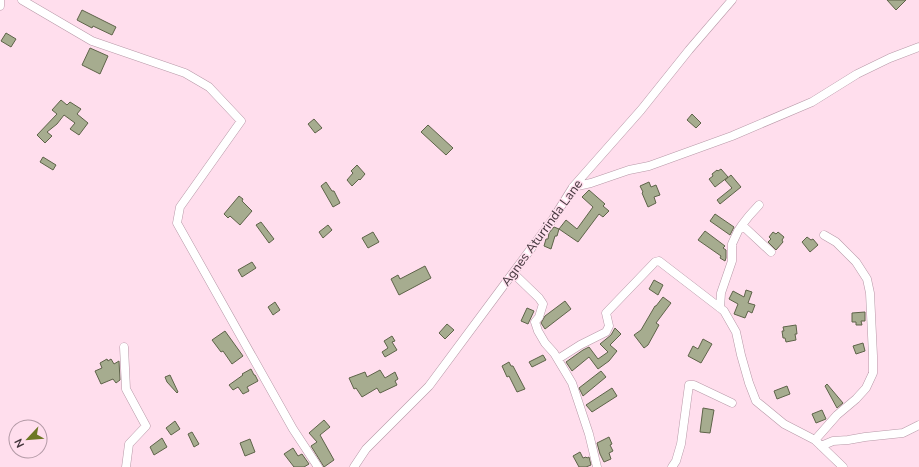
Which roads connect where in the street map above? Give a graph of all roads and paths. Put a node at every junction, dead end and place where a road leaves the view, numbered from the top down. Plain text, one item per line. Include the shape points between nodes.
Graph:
1 (0, 0) edge
2 (22, 0) edge
3 (732, 0) edge
4 (0, 6) edge
5 (919, 47) edge
6 (573, 187) junction
7 (759, 205) dead end
8 (742, 225) junction
9 (824, 235) dead end
10 (771, 252) dead end
11 (513, 273) junction
12 (720, 308) junction
13 (124, 347) dead end
14 (558, 359) junction
15 (732, 403) dead end
16 (919, 425) edge
17 (818, 443) junction
18 (126, 467) edge
19 (318, 467) edge
20 (354, 467) edge
21 (597, 467) edge
22 (672, 467) edge
23 (843, 467) edge

1 - 4 street
2 - 19 street via 92,41 185,73 209,87 241,121 180,207 177,223 293,429
3 - 6 street, Agnes Aturrinda Lane
5 - 6 street via 857,74 812,102 732,136 649,166
6 - 11 street, Agnes Aturrinda Lane
7 - 8 street
8 - 10 street
8 - 12 street via 732,244 732,261 721,293
9 - 17 street via 836,242 856,262 867,279 873,356 872,373 866,388 837,415
11 - 14 street via 543,304 535,322 545,343
11 - 20 street, Agnes Aturrinda Lane via 429,386 366,449
12 - 14 street via 659,261 655,262 606,313 609,326 606,332
12 - 17 street via 736,332 756,401 784,424
13 - 18 street via 126,389 146,426 129,444
14 - 21 street via 572,383
15 - 22 street via 689,385 681,444
16 - 17 street via 903,433
17 - 23 street

